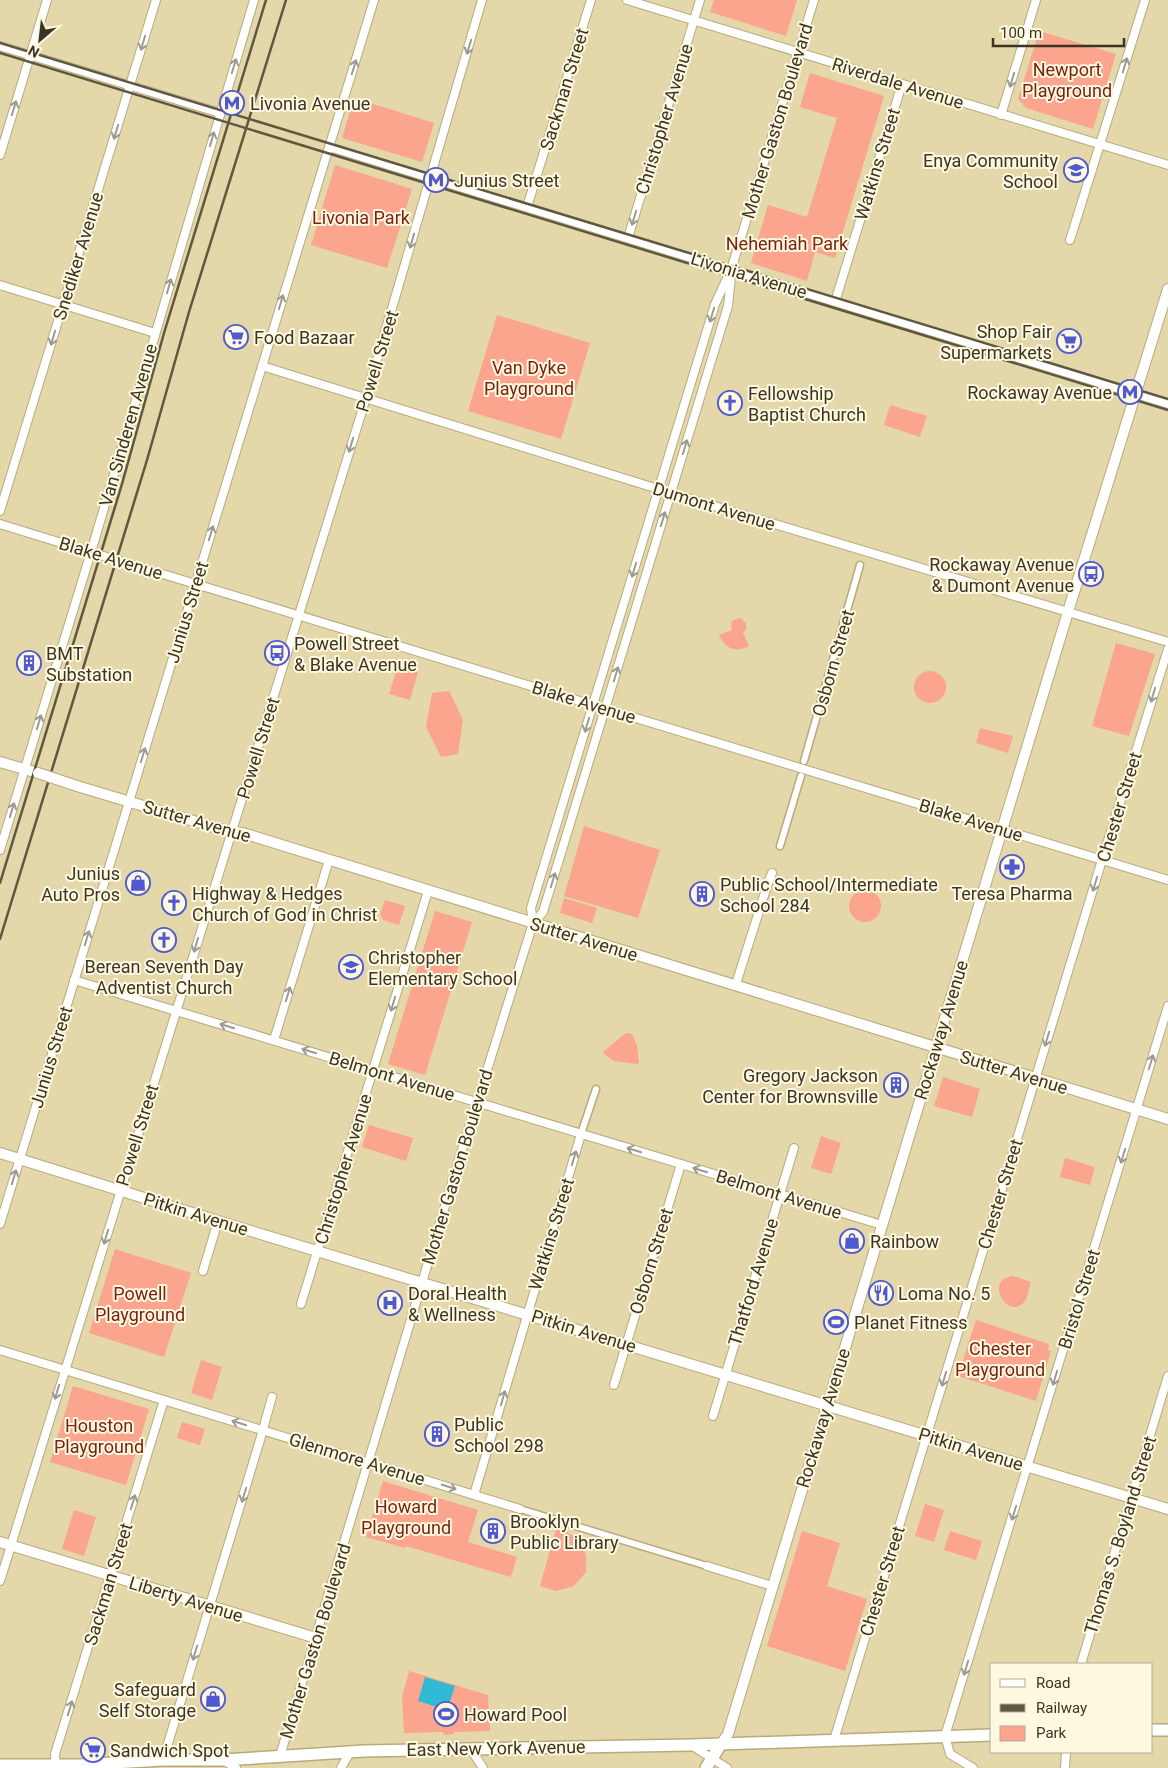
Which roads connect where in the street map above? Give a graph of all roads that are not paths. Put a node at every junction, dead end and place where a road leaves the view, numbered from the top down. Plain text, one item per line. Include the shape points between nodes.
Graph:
1 (47, 0) edge
2 (156, 0) edge
3 (254, 0) edge
4 (374, 0) edge
5 (482, 0) edge
6 (591, 0) edge
7 (627, 0) edge
8 (700, 0) edge
9 (814, 0) edge
10 (1036, 0) edge
11 (1145, 0) edge
12 (693, 20) junction
13 (0, 46) edge
14 (798, 52) junction
15 (30, 55) junction
16 (902, 84) junction
17 (130, 86) junction
18 (220, 113) junction
19 (1001, 115) junction
20 (1101, 145) junction
21 (329, 147) junction
22 (0, 155) edge
23 (1168, 165) edge
24 (430, 177) junction
25 (528, 207) junction
26 (628, 238) junction
27 (1070, 240) dead end
28 (731, 270) junction
29 (0, 286) edge
30 (1168, 289) edge
31 (835, 302) junction
32 (63, 305) junction
33 (155, 333) junction
34 (262, 366) junction
35 (1136, 394) junction
36 (366, 398) junction
37 (1168, 404) edge
38 (659, 490) junction
39 (671, 493) junction
40 (0, 511) edge
41 (0, 524) edge
42 (92, 552) junction
43 (860, 566) dead end
44 (195, 584) junction
45 (1068, 612) junction
46 (299, 615) junction
47 (1168, 642) edge
48 (1168, 649) edge
49 (593, 706) junction
50 (606, 709) junction
51 (804, 761) dead end
52 (0, 762) edge
53 (25, 769) junction
54 (801, 776) dead end
55 (129, 802) junction
56 (1002, 830) junction
57 (232, 832) junction
58 (780, 846) dead end
59 (0, 850) edge
60 (329, 860) junction
61 (1102, 860) junction
62 (772, 873) dead end
63 (1168, 880) edge
64 (428, 891) junction
65 (532, 923) junction
66 (74, 980) junction
67 (736, 984) junction
68 (1168, 1006) edge
69 (176, 1010) junction
70 (274, 1040) junction
71 (936, 1048) junction
72 (373, 1070) junction
73 (1036, 1078) junction
74 (596, 1089) dead end
75 (477, 1102) junction
76 (1137, 1109) junction
77 (1168, 1118) edge
78 (581, 1134) junction
79 (794, 1148) dead end
80 (0, 1153) edge
81 (20, 1159) junction
82 (680, 1164) junction
83 (120, 1190) junction
84 (780, 1195) junction
85 (218, 1221) junction
86 (0, 1224) edge
87 (882, 1225) junction
88 (318, 1250) junction
89 (203, 1272) dead end
90 (422, 1282) junction
91 (301, 1304) dead end
92 (527, 1314) junction
93 (626, 1344) junction
94 (0, 1350) edge
95 (64, 1369) junction
96 (725, 1375) junction
97 (1168, 1376) edge
98 (614, 1386) dead end
99 (272, 1397) dead end
100 (164, 1400) junction
101 (827, 1406) junction
102 (713, 1416) dead end
103 (263, 1431) junction
104 (926, 1436) junction
105 (369, 1462) junction
106 (1028, 1466) junction
107 (474, 1495) junction
108 (1131, 1498) junction
109 (520, 1509) joint
110 (1168, 1509) edge
111 (0, 1542) edge
112 (11, 1545) junction
113 (707, 1566) joint
114 (110, 1576) junction
115 (0, 1581) edge
116 (772, 1586) junction
117 (210, 1606) junction
118 (316, 1638) junction
119 (1081, 1663) edge
120 (1153, 1730) edge
121 (1168, 1730) edge
122 (990, 1735) edge
123 (945, 1736) junction
124 (834, 1740) junction
125 (722, 1744) junction
126 (691, 1745) junction
127 (470, 1748) junction
128 (350, 1752) junction
129 (1066, 1753) edge
130 (280, 1756) junction
131 (163, 1760) junction
132 (223, 1760) junction
133 (709, 1763) edge
134 (0, 1765) edge
135 (16, 1766) edge
136 (56, 1766) edge
137 (78, 1766) edge
138 (236, 1768) edge
139 (341, 1768) edge
140 (484, 1768) edge
141 (727, 1768) edge
142 (973, 1768) edge
143 (1065, 1768) edge

1 - 15 street
2 -> 17 street, Snediker Avenue
18 -> 3 street, Van Sinderen Avenue
21 -> 4 street, Junius Street
5 -> 24 street, Powell Street
6 - 25 street, Sackman Street
7 - 12 street, Riverdale Avenue
8 - 12 street, Christopher Avenue
9 - 14 street, Mother Gaston Boulevard
10 -> 19 street
20 -> 11 street
12 - 14 street, Riverdale Avenue
12 -> 26 street, Christopher Avenue
13 - 15 street
14 - 16 street, Riverdale Avenue
14 - 28 street, Mother Gaston Boulevard
15 - 17 street
22 -> 15 street
16 - 19 street, Riverdale Avenue
16 - 31 street, Watkins Street
17 - 18 street
17 -> 32 street, Snediker Avenue
33 -> 18 street, Van Sinderen Avenue
19 - 20 street, Riverdale Avenue
20 - 23 street, Riverdale Avenue
20 - 27 street
21 - 24 street, Livonia Avenue
34 -> 21 street, Junius Street
24 - 25 street, Livonia Avenue
24 -> 36 street, Powell Street
25 - 26 street, Livonia Avenue
26 - 28 street, Livonia Avenue
28 - 31 street, Livonia Avenue
28 -> 38 street, Mother Gaston Boulevard via 715,304
39 -> 28 street, Mother Gaston Boulevard via 728,306
29 - 32 street
30 - 35 street, Rockaway Avenue
31 - 35 street, Livonia Avenue
32 - 33 street
32 -> 40 street, Snediker Avenue
33 - 42 street, Van Sinderen Avenue
34 - 36 street, Dumont Avenue
44 -> 34 street, Junius Street
35 - 37 street, Livonia Avenue
35 - 45 street, Rockaway Avenue
36 - 38 street, Dumont Avenue
36 -> 46 street, Powell Street
38 - 39 street, Dumont Avenue
38 -> 49 street, Mother Gaston Boulevard
39 - 45 street, Dumont Avenue
50 -> 39 street, Mother Gaston Boulevard
41 - 42 street, Blake Avenue
42 - 44 street, Blake Avenue, bridge
53 -> 42 street, Van Sinderen Avenue
43 - 51 street, Osborn Street
44 - 46 street, Blake Avenue
55 -> 44 street, Junius Street
45 - 47 street, Dumont Avenue
45 - 56 street, Rockaway Avenue
46 - 49 street, Blake Avenue
46 - 57 street, Powell Street
48 -> 61 street, Chester Street
49 - 50 street, Blake Avenue
49 -> 65 street, Mother Gaston Boulevard via 532,908
50 - 56 street, Blake Avenue
65 -> 50 street, Mother Gaston Boulevard via 543,912
52 - 53 street, Sutter Avenue
53 - 55 street, Sutter Avenue, bridge
59 -> 53 street, Van Sinderen Avenue
54 - 58 street
55 - 57 street, Sutter Avenue
66 -> 55 street, Junius Street
56 - 61 street, Blake Avenue
56 - 71 street, Rockaway Avenue
57 - 60 street, Sutter Avenue
57 -> 69 street, Powell Street
60 - 64 street, Sutter Avenue
70 -> 60 street
61 - 63 street, Blake Avenue
61 -> 73 street, Chester Street
62 - 67 street
64 - 65 street, Sutter Avenue
64 -> 72 street, Christopher Avenue
65 - 67 street, Sutter Avenue
65 - 75 street, Mother Gaston Boulevard
66 - 69 street, Belmont Avenue
66 - 81 street, Junius Street
67 - 71 street, Sutter Avenue
76 -> 68 street, Bristol Street
70 -> 69 street, Belmont Avenue
69 - 83 street, Powell Street
72 -> 70 street, Belmont Avenue
71 - 73 street, Sutter Avenue
71 - 87 street, Rockaway Avenue
72 - 75 street, Belmont Avenue
72 - 88 street, Christopher Avenue
73 - 76 street, Sutter Avenue
73 -> 104 street, Chester Street
74 - 78 street, Watkins Street
75 - 78 street, Belmont Avenue
75 - 90 street, Mother Gaston Boulevard
76 - 77 street, Sutter Avenue
76 -> 106 street, Bristol Street
82 -> 78 street, Belmont Avenue
92 -> 78 street, Watkins Street
79 - 84 street, Thatford Avenue
80 - 81 street, Pitkin Avenue
81 - 83 street, Pitkin Avenue
86 -> 81 street, Junius Street
84 -> 82 street, Belmont Avenue
82 - 93 street, Osborn Street
83 - 85 street, Pitkin Avenue
83 -> 95 street, Powell Street
84 - 87 street, Belmont Avenue
84 - 96 street, Thatford Avenue
85 - 88 street, Pitkin Avenue
85 - 89 street
87 - 101 street, Rockaway Avenue
88 - 90 street, Pitkin Avenue
88 - 91 street, Christopher Avenue
90 - 92 street, Pitkin Avenue
90 - 105 street, Mother Gaston Boulevard
92 - 93 street, Pitkin Avenue
107 -> 92 street, Watkins Street
93 - 96 street, Pitkin Avenue
93 - 98 street, Osborn Street
94 - 95 street, Glenmore Avenue
95 - 100 street, Glenmore Avenue
95 -> 112 street, Powell Street
96 - 101 street, Pitkin Avenue
96 - 102 street, Thatford Avenue
97 - 108 street, Thomas S. Boyland Street
99 - 103 street
103 -> 100 street, Glenmore Avenue
114 -> 100 street, Sackman Street
101 - 104 street, Pitkin Avenue
101 - 116 street, Rockaway Avenue
103 - 105 street, Glenmore Avenue
103 -> 117 street
104 - 106 street, Pitkin Avenue
104 - 124 street, Chester Street
105 -> 107 street, Glenmore Avenue
105 - 118 street, Mother Gaston Boulevard
106 - 108 street, Pitkin Avenue
106 -> 123 street, Bristol Street
107 - 109 street, Glenmore Avenue
108 - 110 street, Pitkin Avenue
108 - 119 street, Thomas S. Boyland Street
109 - 113 street, Glenmore Avenue
111 - 112 street, Liberty Avenue
112 - 114 street, Liberty Avenue
112 - 115 street, Powell Street
113 - 116 street, Glenmore Avenue
114 - 117 street, Liberty Avenue
136 -> 114 street, Sackman Street via 55,1754
116 - 125 street, Rockaway Avenue via 728,1734
117 - 118 street, Liberty Avenue
117 -> 131 street
118 - 130 street, Mother Gaston Boulevard
120 - 121 main road
122 - 123 main road, East New York Avenue
123 - 124 main road, East New York Avenue
123 - 142 street via 950,1754
124 - 125 main road, East New York Avenue
125 - 126 main road, East New York Avenue
125 - 133 main road, Rockaway Avenue
126 - 127 main road, East New York Avenue
126 - 133 street
127 - 128 main road, East New York Avenue
127 - 140 street
128 - 130 main road, East New York Avenue
128 - 139 street
129 - 143 street
130 - 132 main road, East New York Avenue
131 - 132 main road, East New York Avenue
131 - 137 main road, East New York Avenue
132 - 138 street
133 - 141 street
134 - 135 main road, East New York Avenue
135 - 136 main road, East New York Avenue
136 - 137 main road, East New York Avenue

